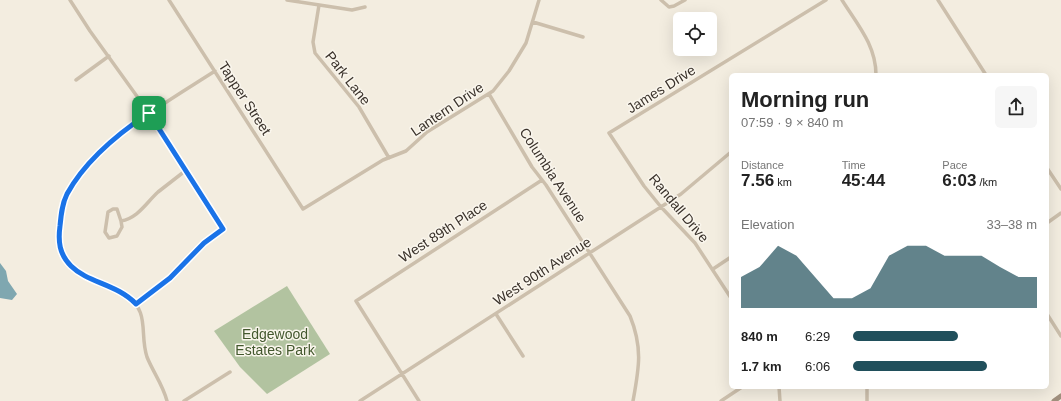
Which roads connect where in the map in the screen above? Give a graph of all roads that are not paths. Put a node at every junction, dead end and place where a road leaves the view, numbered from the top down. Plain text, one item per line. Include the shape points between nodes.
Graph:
1 (70, 0) edge
2 (169, 0) edge
3 (287, 0) edge
4 (539, 0) edge
5 (661, 0) edge
6 (685, 0) edge
7 (826, 0) edge
8 (842, 0) edge
9 (938, 0) edge
10 (319, 5) junction
11 (365, 7) dead end
12 (533, 22) junction
13 (583, 37) dead end
14 (109, 56) junction
15 (215, 71) junction
16 (876, 73) edge
17 (985, 73) edge
18 (76, 80) dead end
19 (489, 94) junction
20 (149, 113) junction
21 (609, 133) joint
22 (729, 154) edge
23 (389, 158) junction
24 (185, 171) junction
25 (1049, 171) edge
26 (542, 180) junction
27 (1061, 189) edge
28 (661, 207) junction
29 (303, 209) joint
30 (1061, 213) edge
31 (121, 221) junction
32 (1049, 222) edge
33 (590, 253) junction
34 (729, 258) edge
35 (713, 269) junction
36 (729, 295) edge
37 (136, 304) junction
38 (496, 314) junction
39 (1049, 317) edge
40 (1061, 336) edge
41 (524, 356) dead end
42 (230, 372) dead end
43 (402, 374) junction
44 (739, 389) edge
45 (779, 389) edge
46 (867, 389) edge
47 (1061, 396) edge
48 (167, 401) edge
49 (184, 401) edge
50 (360, 401) edge
51 (419, 401) edge
52 (633, 401) edge
53 (721, 401) edge
54 (780, 401) edge
55 (867, 401) edge
56 (1054, 401) edge

1 - 14 street
2 - 15 street, Tapper Street
3 - 10 street
4 - 12 street, Lantern Drive
5 - 6 street via 669,7
7 - 21 street, James Drive
8 - 16 street via 872,47
9 - 17 street
10 - 11 street via 352,10
10 - 23 street, Park Lane via 313,37 315,53 359,108
12 - 13 street
12 - 19 street, Lantern Drive via 517,60
14 - 18 street
14 - 20 street
15 - 20 street
15 - 29 street, Tapper Street
19 - 23 street, Lantern Drive via 427,132 406,151
19 - 26 street, Columbia Avenue
20 - 24 street
20 - 37 street via 109,144 78,178 64,202 59,234 61,252 72,268 122,292
21 - 28 street, Randall Drive
22 - 28 street, West 90th Avenue via 691,187
23 - 29 street, Lantern Drive via 361,172
24 - 31 street via 157,193 137,214
24 - 37 street via 223,229 204,243 170,278
25 - 27 street
26 - 33 street, Columbia Avenue
26 - 43 street, West 89th Place via 356,301
28 - 33 street, West 90th Avenue
28 - 35 street, Randall Drive via 693,240
30 - 32 street
31 - 31 street via 122,227 116,236 109,238 105,232 108,212 117,209
33 - 38 street, West 90th Avenue
33 - 52 street, Columbia Avenue via 626,309 636,332 639,369
34 - 35 street
35 - 36 street, Randall Drive
37 - 48 street via 144,322 148,357
38 - 41 street
38 - 43 street, West 90th Avenue
39 - 40 street
42 - 49 street
43 - 50 street, West 90th Avenue
43 - 51 street
44 - 53 street
45 - 54 street
46 - 55 street
47 - 56 street

